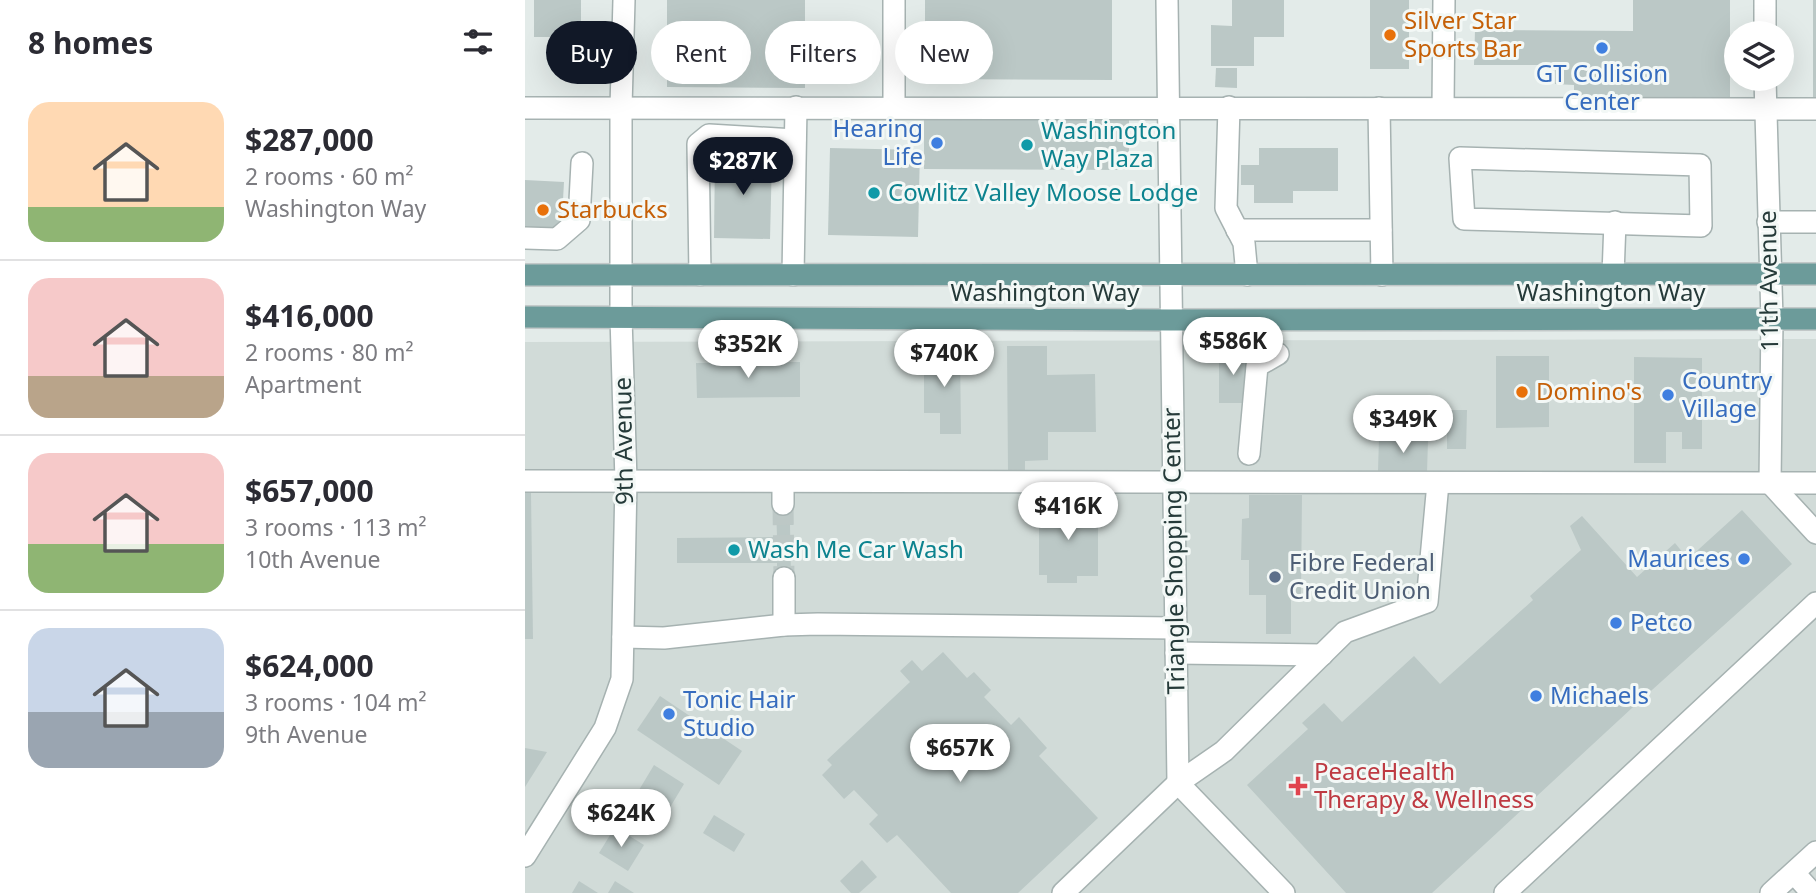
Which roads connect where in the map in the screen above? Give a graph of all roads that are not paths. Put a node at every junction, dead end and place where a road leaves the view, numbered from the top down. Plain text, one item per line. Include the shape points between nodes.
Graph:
1 (624, 0) edge
2 (894, 0) edge
3 (1167, 0) edge
4 (1444, 0) edge
5 (1765, 0) edge
6 (1765, 21) edge
7 (1765, 91) edge
8 (621, 107) junction
9 (796, 107) junction
10 (894, 107) junction
11 (1167, 107) junction
12 (1229, 107) junction
13 (525, 108) edge
14 (1378, 108) junction
15 (1443, 108) junction
16 (1765, 108) junction
17 (1816, 109) edge
18 (795, 140) junction
19 (582, 163) dead end
20 (1615, 222) junction
21 (1768, 222) junction
22 (1816, 222) edge
23 (1237, 230) junction
24 (1381, 230) junction
25 (525, 238) edge
26 (1770, 274) junction
27 (1816, 274) edge
28 (525, 275) edge
29 (621, 275) junction
30 (700, 275) junction
31 (793, 275) junction
32 (1170, 275) junction
33 (1247, 275) junction
34 (1382, 275) junction
35 (1613, 275) junction
36 (525, 317) edge
37 (621, 317) junction
38 (1772, 319) junction
39 (1816, 319) edge
40 (1170, 320) junction
41 (1278, 354) dead end
42 (1249, 454) dead end
43 (525, 481) edge
44 (626, 481) junction
45 (783, 482) junction
46 (1173, 483) junction
47 (1438, 483) junction
48 (1770, 483) junction
49 (1816, 483) edge
50 (783, 504) tunnel mouth
51 (1816, 533) edge
52 (784, 578) tunnel mouth
53 (1816, 603) edge
54 (784, 625) junction
55 (1175, 628) junction
56 (623, 637) junction
57 (1176, 653) junction
58 (1322, 655) junction
59 (1178, 783) junction
60 (1816, 852) edge
61 (525, 856) edge
62 (1794, 873) junction
63 (1063, 893) edge
64 (1284, 893) edge
65 (1505, 893) edge
66 (1771, 893) edge
67 (1812, 893) edge

1 - 8 street, 9th Avenue
2 - 10 street
3 - 11 street, Triangle Shopping Center
4 - 15 street
5 - 6 street
7 - 16 street, 11th Avenue
8 - 9 street
8 - 13 street
8 - 29 street, 9th Avenue
9 - 10 street
9 - 18 street
10 - 11 street
11 - 12 street
11 - 32 street, Triangle Shopping Center
12 - 14 street
12 - 23 street via 1226,208
14 - 15 street
14 - 24 street
15 - 16 street
16 - 17 street
16 - 21 street, 11th Avenue
18 - 30 street via 709,135 698,144
18 - 31 street
19 - 25 street via 579,220 557,239
20 - 20 street via 1701,226 1700,165 1460,159 1464,219
20 - 35 street
21 - 22 street
21 - 26 street, 11th Avenue
23 - 24 street
23 - 33 street via 1244,243
24 - 34 street
26 - 27 main road, Washington Way
26 - 35 main road, Washington Way
26 - 38 street, 11th Avenue
28 - 29 main road, Washington Way
29 - 30 main road, Washington Way
29 - 37 street, 9th Avenue
30 - 31 main road, Washington Way
31 - 32 main road, Washington Way
32 - 33 main road, Washington Way
32 - 40 street, Triangle Shopping Center
33 - 34 main road, Washington Way
34 - 35 main road, Washington Way
36 - 37 main road, Washington Way
37 - 40 main road, Washington Way
37 - 44 street, 9th Avenue
38 - 39 main road, Washington Way
38 - 40 main road, Washington Way
38 - 48 street, 11th Avenue
40 - 46 street, Triangle Shopping Center
41 - 42 street via 1257,366
43 - 44 street
44 - 45 street
44 - 56 street, 9th Avenue
45 - 46 street
45 - 50 street
46 - 47 street
46 - 55 street, Triangle Shopping Center
47 - 48 street
47 - 58 street via 1427,602 1345,632
48 - 49 street
48 - 51 street
52 - 54 street
53 - 65 street
54 - 55 street
54 - 56 street via 664,638
55 - 57 street, Triangle Shopping Center
56 - 61 street, 9th Avenue via 622,679 605,728
57 - 58 street
57 - 59 street, Triangle Shopping Center
58 - 59 street via 1224,751
59 - 63 street
59 - 64 street
60 - 62 street
62 - 66 street
62 - 67 street

